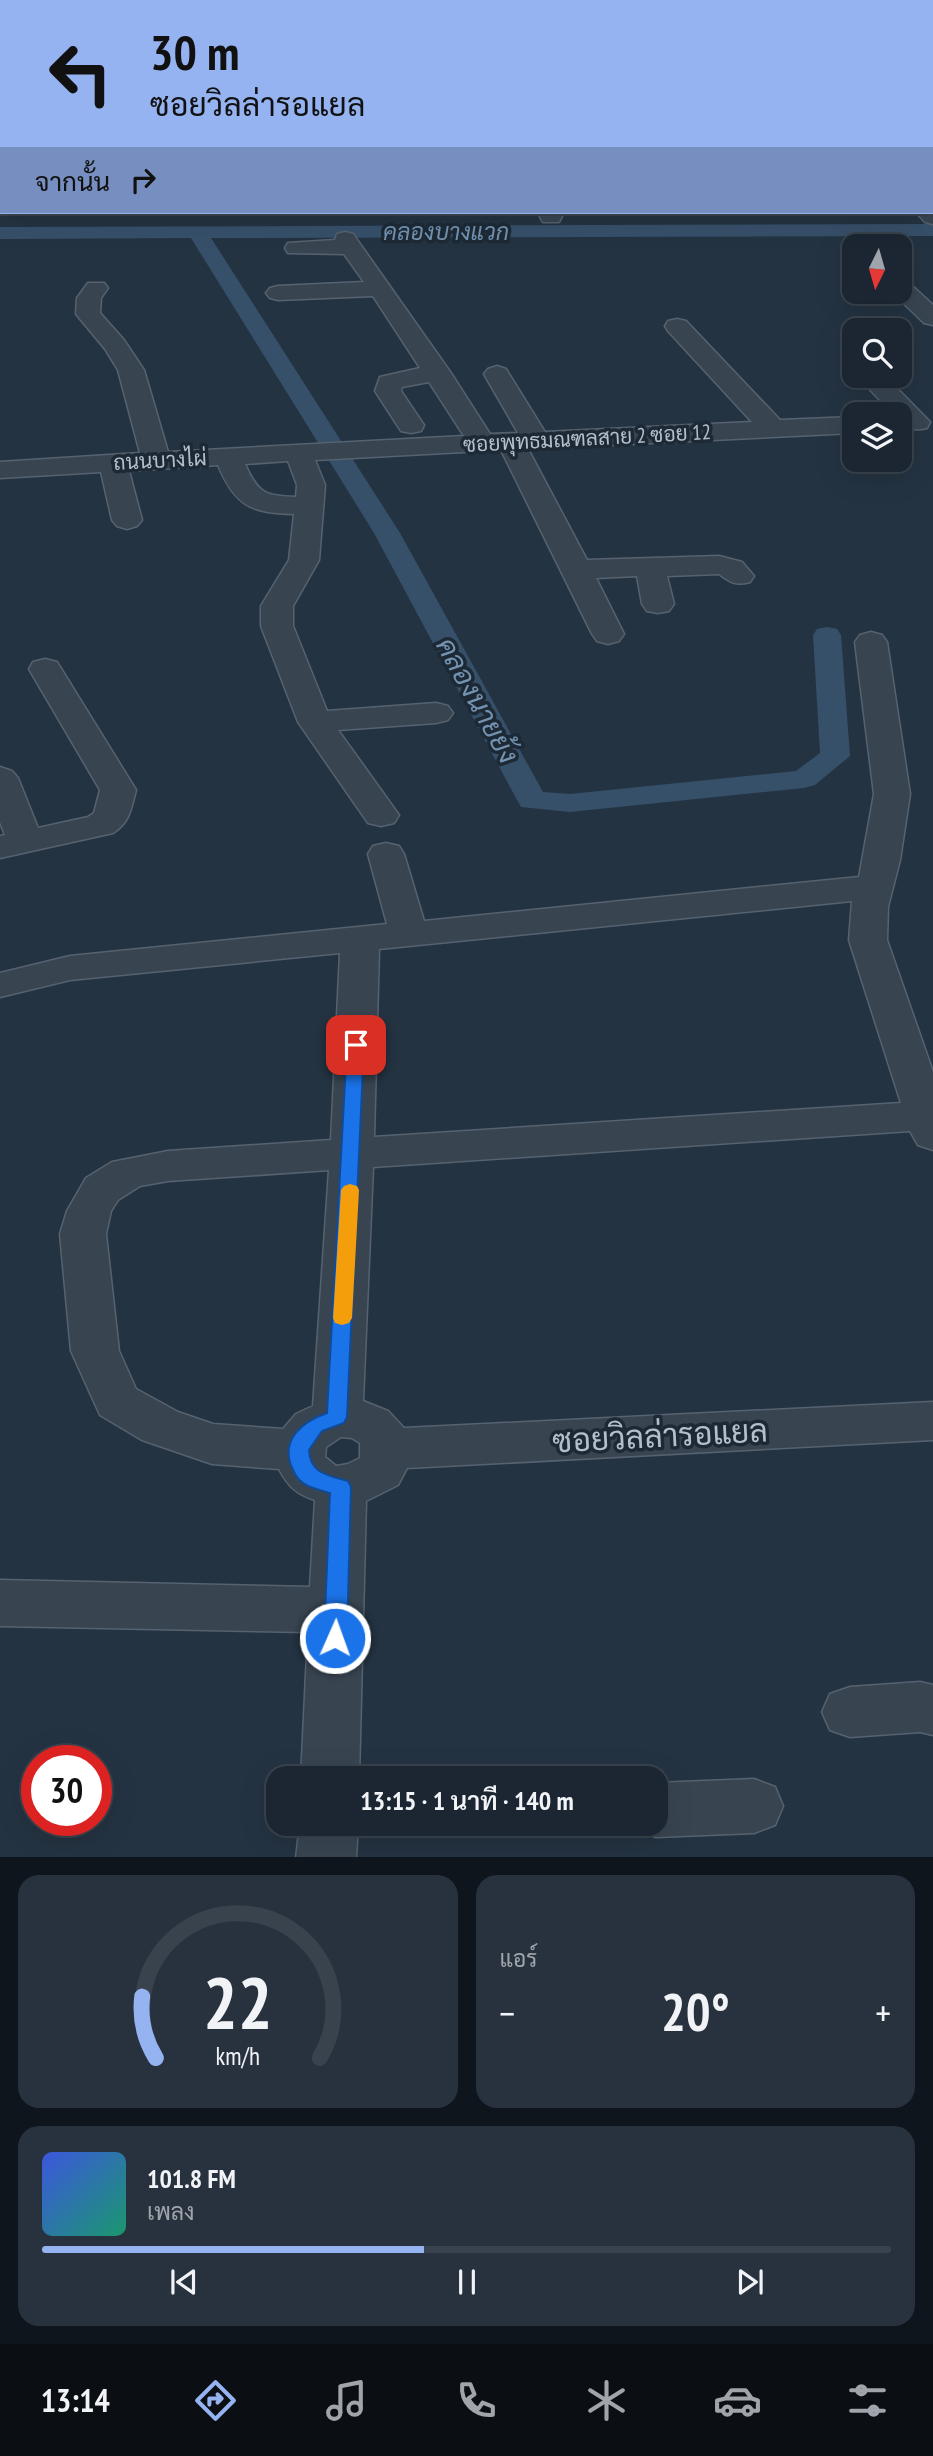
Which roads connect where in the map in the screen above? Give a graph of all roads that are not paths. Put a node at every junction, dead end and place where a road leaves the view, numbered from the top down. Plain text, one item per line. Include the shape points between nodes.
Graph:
1 (296, 248) dead end
2 (96, 288) dead end
3 (380, 288) junction
4 (278, 293) dead end
5 (912, 299) edge
6 (933, 318) edge
7 (677, 326) dead end
8 (438, 373) junction
9 (497, 374) dead end
10 (882, 388) edge
11 (916, 422) edge
12 (411, 425) dead end
13 (842, 426) edge
14 (774, 430) junction
15 (509, 442) junction
16 (309, 451) junction
17 (228, 456) junction
18 (156, 460) junction
19 (113, 463) junction
20 (0, 470) edge
21 (309, 506) junction
22 (127, 520) dead end
23 (650, 567) junction
24 (577, 569) junction
25 (739, 576) dead end
26 (659, 604) dead end
27 (608, 634) dead end
28 (871, 642) dead end
29 (45, 669) dead end
30 (436, 713) dead end
31 (315, 722) junction
32 (0, 778) edge
33 (381, 815) dead end
34 (13, 844) edge
35 (386, 854) dead end
36 (876, 887) junction
37 (408, 932) junction
38 (360, 937) junction
39 (0, 985) edge
40 (931, 1122) edge
41 (352, 1153) junction
42 (337, 1417) junction
43 (933, 1421) edge
44 (387, 1448) junction
45 (298, 1450) junction
46 (341, 1487) junction
47 (0, 1603) edge
48 (336, 1611) junction
49 (933, 1710) edge
50 (850, 1712) dead end
51 (330, 1766) edge
52 (754, 1806) dead end
53 (668, 1810) edge
54 (328, 1836) edge
55 (326, 1857) edge

1 - 3 street via 347,243
2 - 18 street via 89,298 88,314 131,370
3 - 4 street
3 - 8 street
5 - 6 street
7 - 14 street
8 - 12 street via 389,383 388,390
8 - 15 street
9 - 15 street
10 - 11 street
13 - 14 street, ซอยพุทธมณฑลสาย 2 ซอย 12
14 - 15 street, ซอยพุทธมณฑลสาย 2 ซอย 12
15 - 16 street, ซอยพุทธมณฑลสาย 2 ซอย 12
15 - 24 street
16 - 17 street, ถนนบางไผ่
16 - 21 street
17 - 18 street, ถนนบางไผ่
17 - 21 street via 242,491 255,501
18 - 19 street, ถนนบางไผ่
19 - 20 street, ถนนบางไผ่
19 - 22 street
21 - 31 street via 304,560 277,606 277,626
23 - 24 street
23 - 25 street via 719,565
23 - 26 street
24 - 27 street
28 - 36 street via 892,794
29 - 34 street via 118,790 111,818 100,825
30 - 31 street
31 - 33 street
32 - 34 street
35 - 37 street
36 - 37 street
36 - 40 street via 869,907 868,940
37 - 38 street
38 - 39 street via 70,968
38 - 41 street
40 - 41 street
41 - 42 street
41 - 45 street via 128,1173 102,1189 83,1234 94,1352 117,1402 160,1426 212,1444
42 - 44 street via 365,1421 384,1437
42 - 45 street via 315,1425
43 - 44 street, ซอยวิลล่ารอแยล
44 - 46 street via 380,1471 369,1480
45 - 46 street via 304,1471 313,1480
46 - 48 street
47 - 48 street
48 - 51 street
49 - 50 street
52 - 53 street
54 - 55 street

